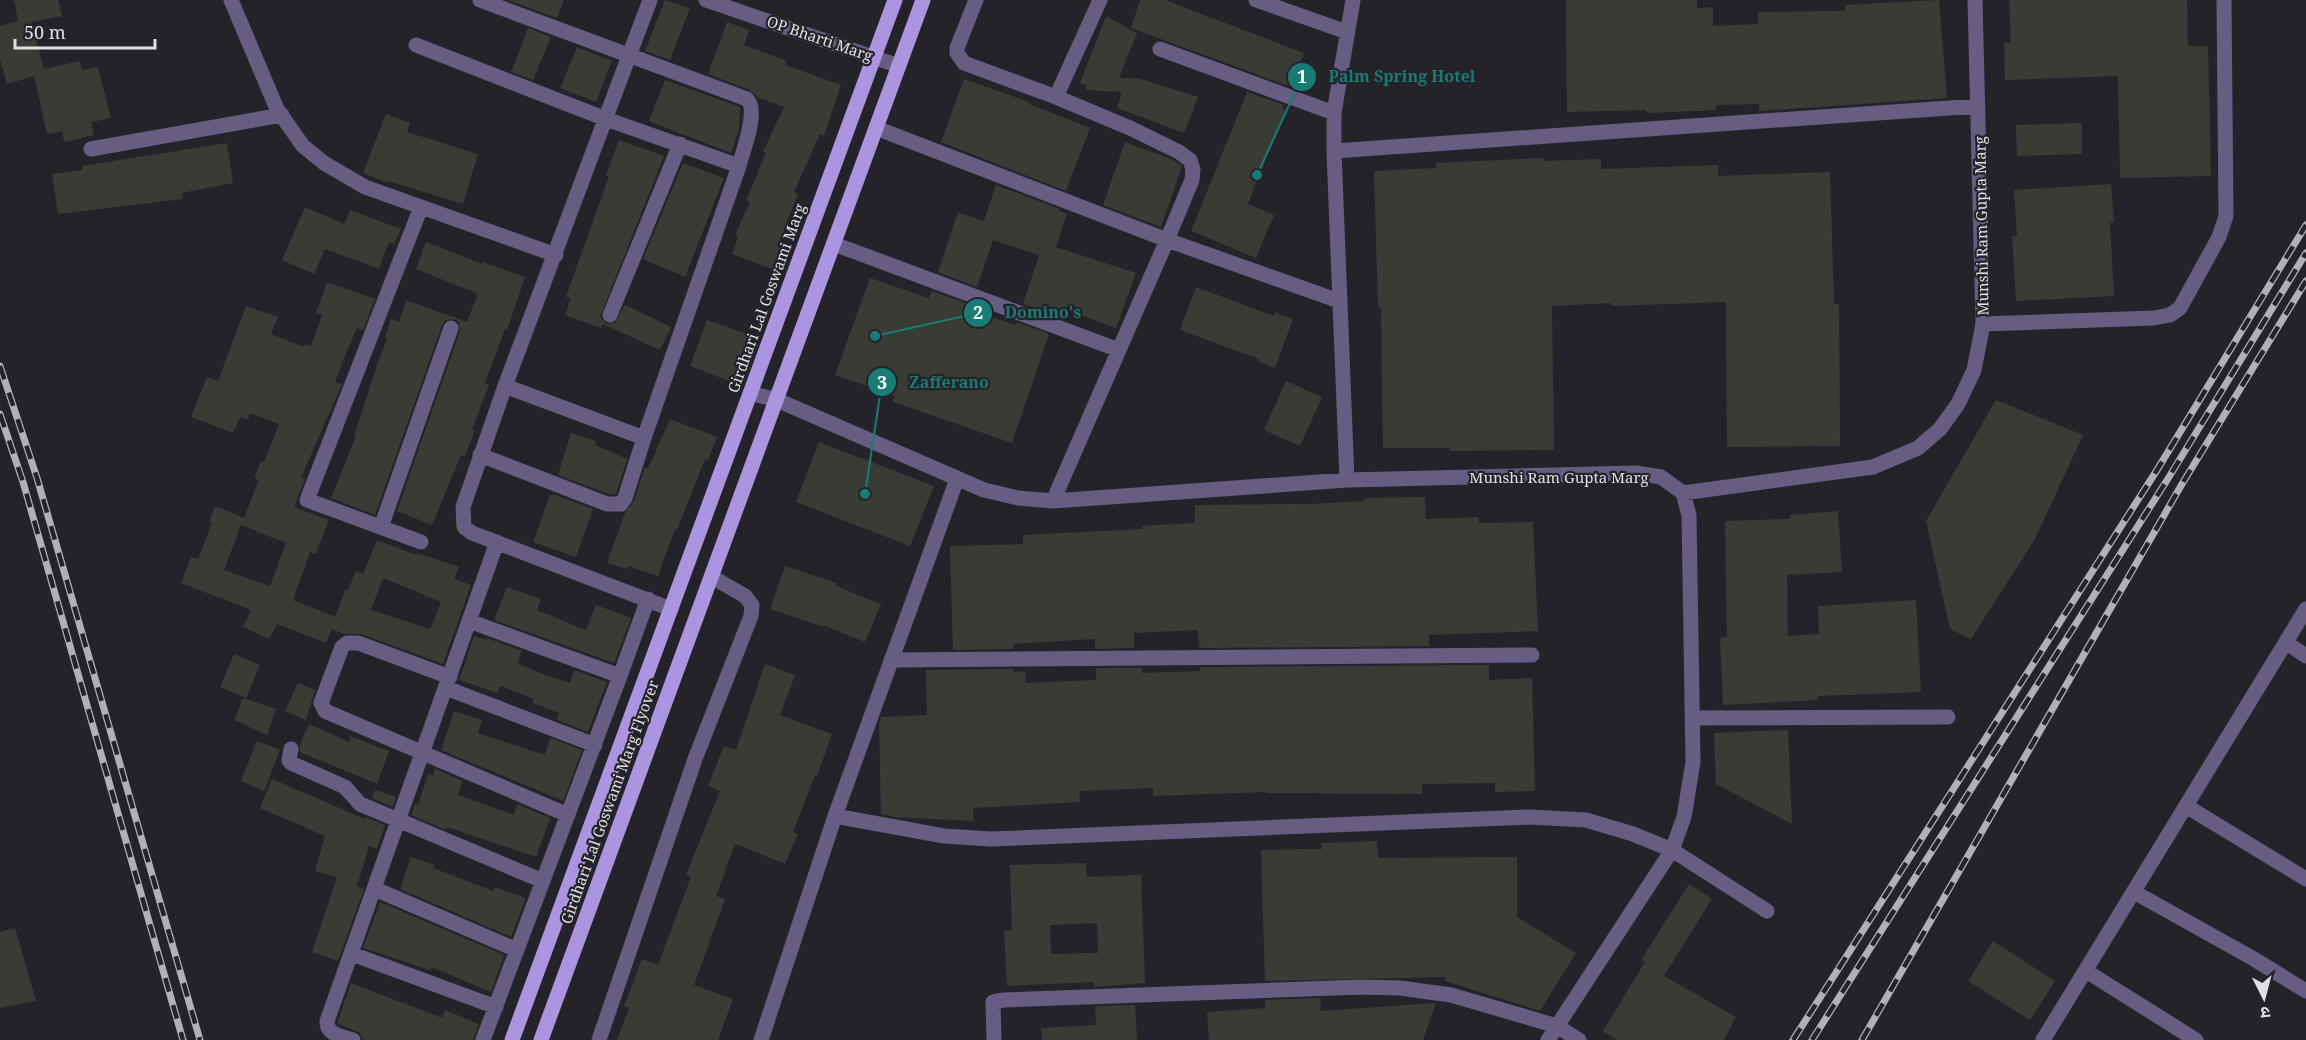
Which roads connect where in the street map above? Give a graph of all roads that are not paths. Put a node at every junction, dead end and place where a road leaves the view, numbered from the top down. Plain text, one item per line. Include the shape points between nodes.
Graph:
1 (231, 0) edge
2 (480, 0) edge
3 (650, 0) edge
4 (706, 0) edge
5 (894, 0) edge
6 (923, 0) edge
7 (976, 0) edge
8 (1100, 0) edge
9 (1256, 0) edge
10 (1353, 0) edge
11 (1975, 0) edge
12 (2224, 0) edge
13 (1347, 32) junction
14 (416, 45) dead end
15 (1160, 49) dead end
16 (629, 56) junction
17 (874, 57) junction
18 (899, 66) junction
19 (1056, 98) junction
20 (1978, 106) junction
21 (1334, 113) junction
22 (282, 115) junction
23 (606, 119) junction
24 (876, 128) junction
25 (680, 144) junction
26 (91, 149) dead end
27 (1334, 151) junction
28 (739, 166) junction
29 (421, 207) junction
30 (1167, 240) junction
31 (834, 244) junction
32 (556, 255) junction
33 (1339, 301) junction
34 (610, 315) dead end
35 (1983, 324) junction
36 (451, 328) dead end
37 (1119, 350) junction
38 (505, 386) junction
39 (750, 393) junction
40 (777, 400) junction
41 (644, 438) junction
42 (480, 455) junction
43 (957, 479) junction
44 (1347, 480) junction
45 (1683, 493) junction
46 (1053, 501) junction
47 (381, 527) junction
48 (421, 542) dead end
49 (497, 543) junction
50 (712, 577) junction
51 (648, 599) junction
52 (671, 609) junction
53 (2306, 609) edge
54 (470, 621) junction
55 (2287, 643) junction
56 (1532, 655) dead end
57 (2306, 656) edge
58 (891, 660) junction
59 (620, 676) junction
60 (448, 683) junction
61 (1948, 717) dead end
62 (1694, 718) junction
63 (595, 745) junction
64 (291, 749) dead end
65 (423, 754) junction
66 (2186, 806) junction
67 (568, 815) junction
68 (835, 816) junction
69 (398, 821) junction
70 (1672, 850) junction
71 (2306, 879) edge
72 (543, 881) junction
73 (375, 890) junction
74 (2134, 892) junction
75 (1767, 911) dead end
76 (517, 950) junction
77 (352, 954) junction
78 (2086, 971) junction
79 (2306, 991) edge
80 (496, 1006) junction
81 (1557, 1026) junction
82 (353, 1040) edge
83 (483, 1040) edge
84 (512, 1040) edge
85 (541, 1040) edge
86 (599, 1040) edge
87 (761, 1040) edge
88 (994, 1040) edge
89 (1548, 1040) edge
90 (1580, 1040) edge
91 (2043, 1040) edge
92 (2196, 1040) edge

1 - 22 street
2 - 16 street
3 - 16 street
4 - 17 street, OP Bharti Marg
5 - 17 main road, Girdhari Lal Goswami Marg
6 - 18 main road
7 - 19 street via 957,48 959,58
8 - 19 street
9 - 13 street
10 - 13 street
11 - 20 street, Munshi Ram Gupta Marg
12 - 35 street via 2226,216 2181,308 2154,318
13 - 21 street
14 - 23 street
15 - 21 street
16 - 23 street
16 - 28 street via 751,103 752,116
17 - 18 street, OP Bharti Marg
17 - 39 main road, Girdhari Lal Goswami Marg
18 - 24 main road
19 - 30 street via 1130,128 1190,160 1191,180
20 - 27 street
20 - 35 street, Munshi Ram Gupta Marg
21 - 27 street
22 - 26 street
22 - 29 street via 303,146 324,163 365,187
23 - 25 street
23 - 32 street
24 - 30 street
24 - 31 main road
25 - 28 street
25 - 34 street
27 - 33 street
28 - 41 street
29 - 32 street
29 - 47 street via 307,500
30 - 33 street
30 - 37 street
31 - 37 street
31 - 40 main road
32 - 38 street
33 - 44 street
35 - 45 street, Munshi Ram Gupta Marg via 1974,370 1958,404 1940,429 1918,448 1873,468
36 - 47 street
37 - 46 street
38 - 41 street
38 - 42 street
39 - 40 street, Munshi Ram Gupta Marg
39 - 52 main road, Girdhari Lal Goswami Marg
40 - 43 street, Munshi Ram Gupta Marg
40 - 50 main road
41 - 42 street via 625,498 616,506
42 - 49 street via 462,519 464,527 472,533
43 - 46 street, Munshi Ram Gupta Marg via 1018,498
43 - 58 street
44 - 45 street, Munshi Ram Gupta Marg via 1636,473 1661,477
44 - 46 street, Munshi Ram Gupta Marg
45 - 62 street via 1689,515
47 - 48 street
49 - 51 street
49 - 54 street
50 - 85 main road, Girdhari Lal Goswami Marg Flyover
50 - 86 street via 745,596 752,604 751,616 695,759
51 - 52 street
51 - 59 street
52 - 84 main road, Girdhari Lal Goswami Marg Flyover
53 - 55 street
54 - 59 street
54 - 60 street
55 - 57 street
55 - 66 street
56 - 58 street
58 - 68 street
59 - 63 street
60 - 63 street
60 - 65 street
60 - 65 street via 358,643 347,643 322,697 325,711
61 - 62 street
62 - 70 street via 1690,791
63 - 67 street
64 - 69 street via 291,763 345,787 360,804
65 - 67 street
65 - 69 street
66 - 71 street
66 - 74 street
67 - 72 street
68 - 70 street via 944,836 991,839 1529,817 1586,820
68 - 87 street
69 - 72 street
69 - 73 street
70 - 75 street
70 - 81 street
72 - 76 street
73 - 76 street
73 - 77 street
74 - 78 street
74 - 79 street
76 - 80 street
77 - 80 street
77 - 82 street via 327,1025 331,1032
78 - 91 street
78 - 92 street
80 - 83 street
81 - 88 street via 1451,995 1363,987 1004,1000 993,1002
81 - 89 street
81 - 90 street

